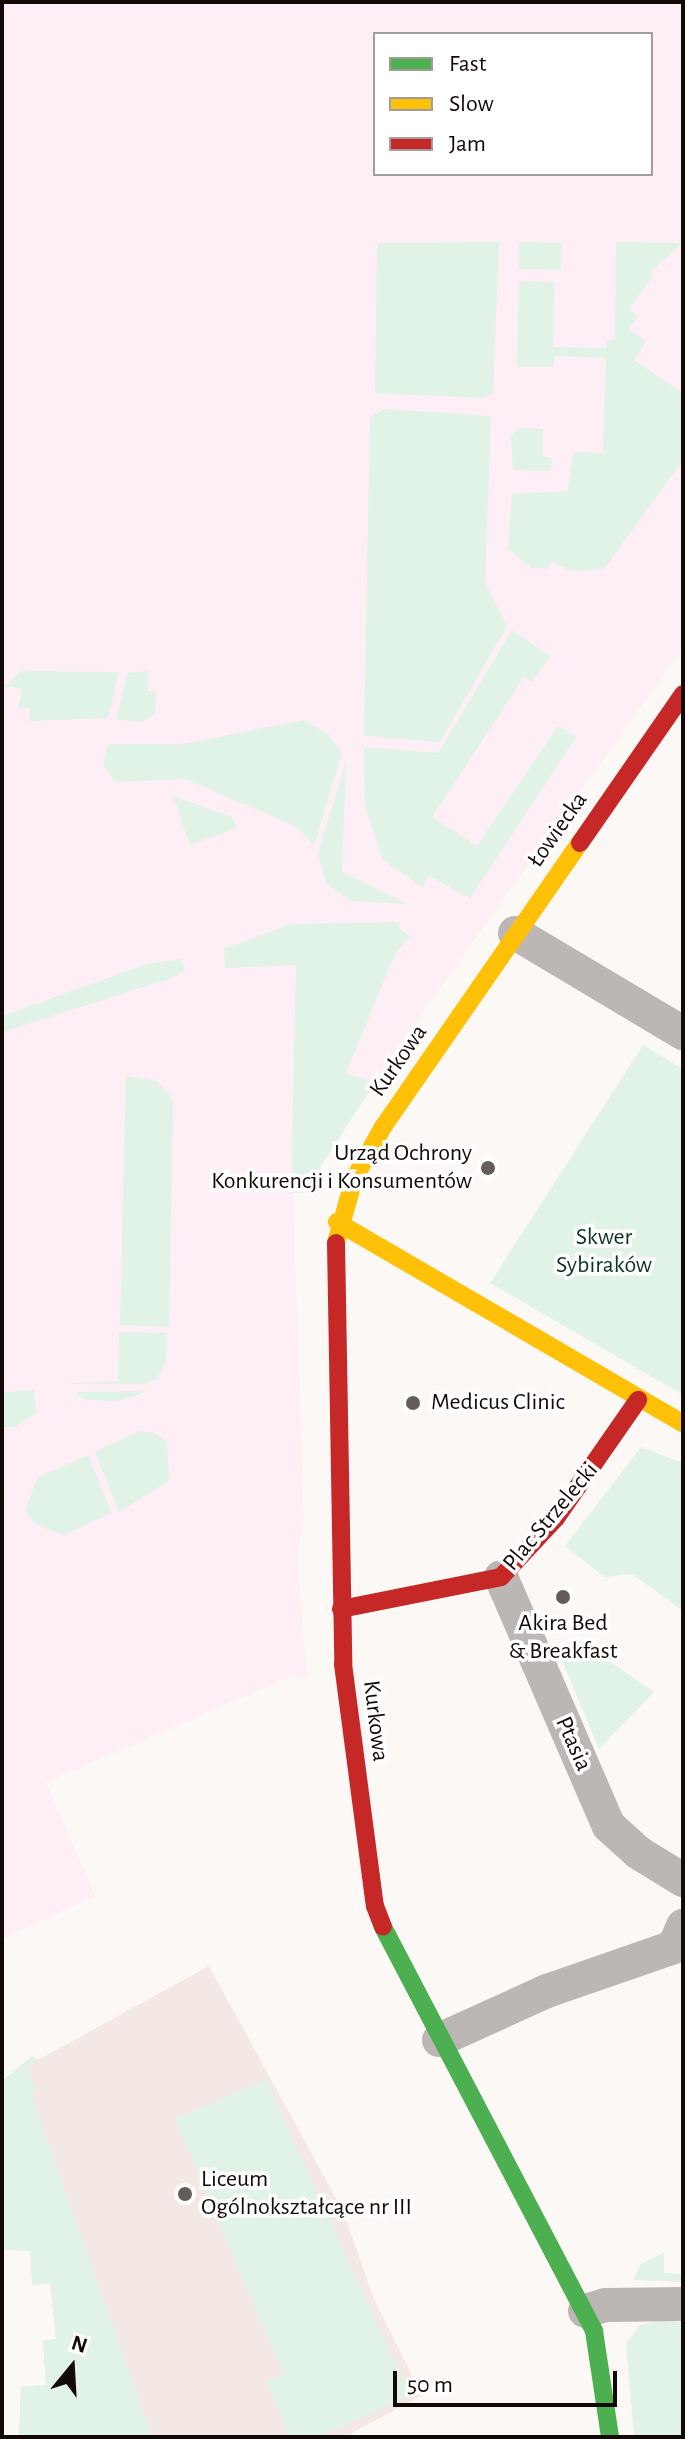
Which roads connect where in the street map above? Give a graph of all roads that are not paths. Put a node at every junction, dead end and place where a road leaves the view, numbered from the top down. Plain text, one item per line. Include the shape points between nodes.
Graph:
1 (683, 694) edge
2 (515, 933) junction
3 (473, 994) joint
4 (683, 1033) edge
5 (337, 1222) junction
6 (638, 1400) junction
7 (683, 1423) edge
8 (501, 1577) junction
9 (341, 1609) junction
10 (683, 1880) edge
11 (683, 1926) edge
12 (439, 2040) junction
13 (683, 2304) edge
14 (596, 2308) junction
15 (610, 2437) edge

1 - 2 main road, Łowiecka
2 - 3 main road, Łowiecka
2 - 4 street
3 - 5 main road, Kurkowa via 383,1127
5 - 6 main road
5 - 9 main road, Kurkowa via 332,1256
6 - 7 main road
6 - 8 main road, Plac Strzelecki via 556,1518
8 - 9 main road, Plac Strzelecki
8 - 10 street, Ptasia via 609,1826 639,1853
9 - 12 main road, Kurkowa via 344,1672 377,1916
11 - 12 street via 674,1947 547,1991
12 - 14 main road, Kurkowa
13 - 14 street
14 - 15 main road, Kurkowa

